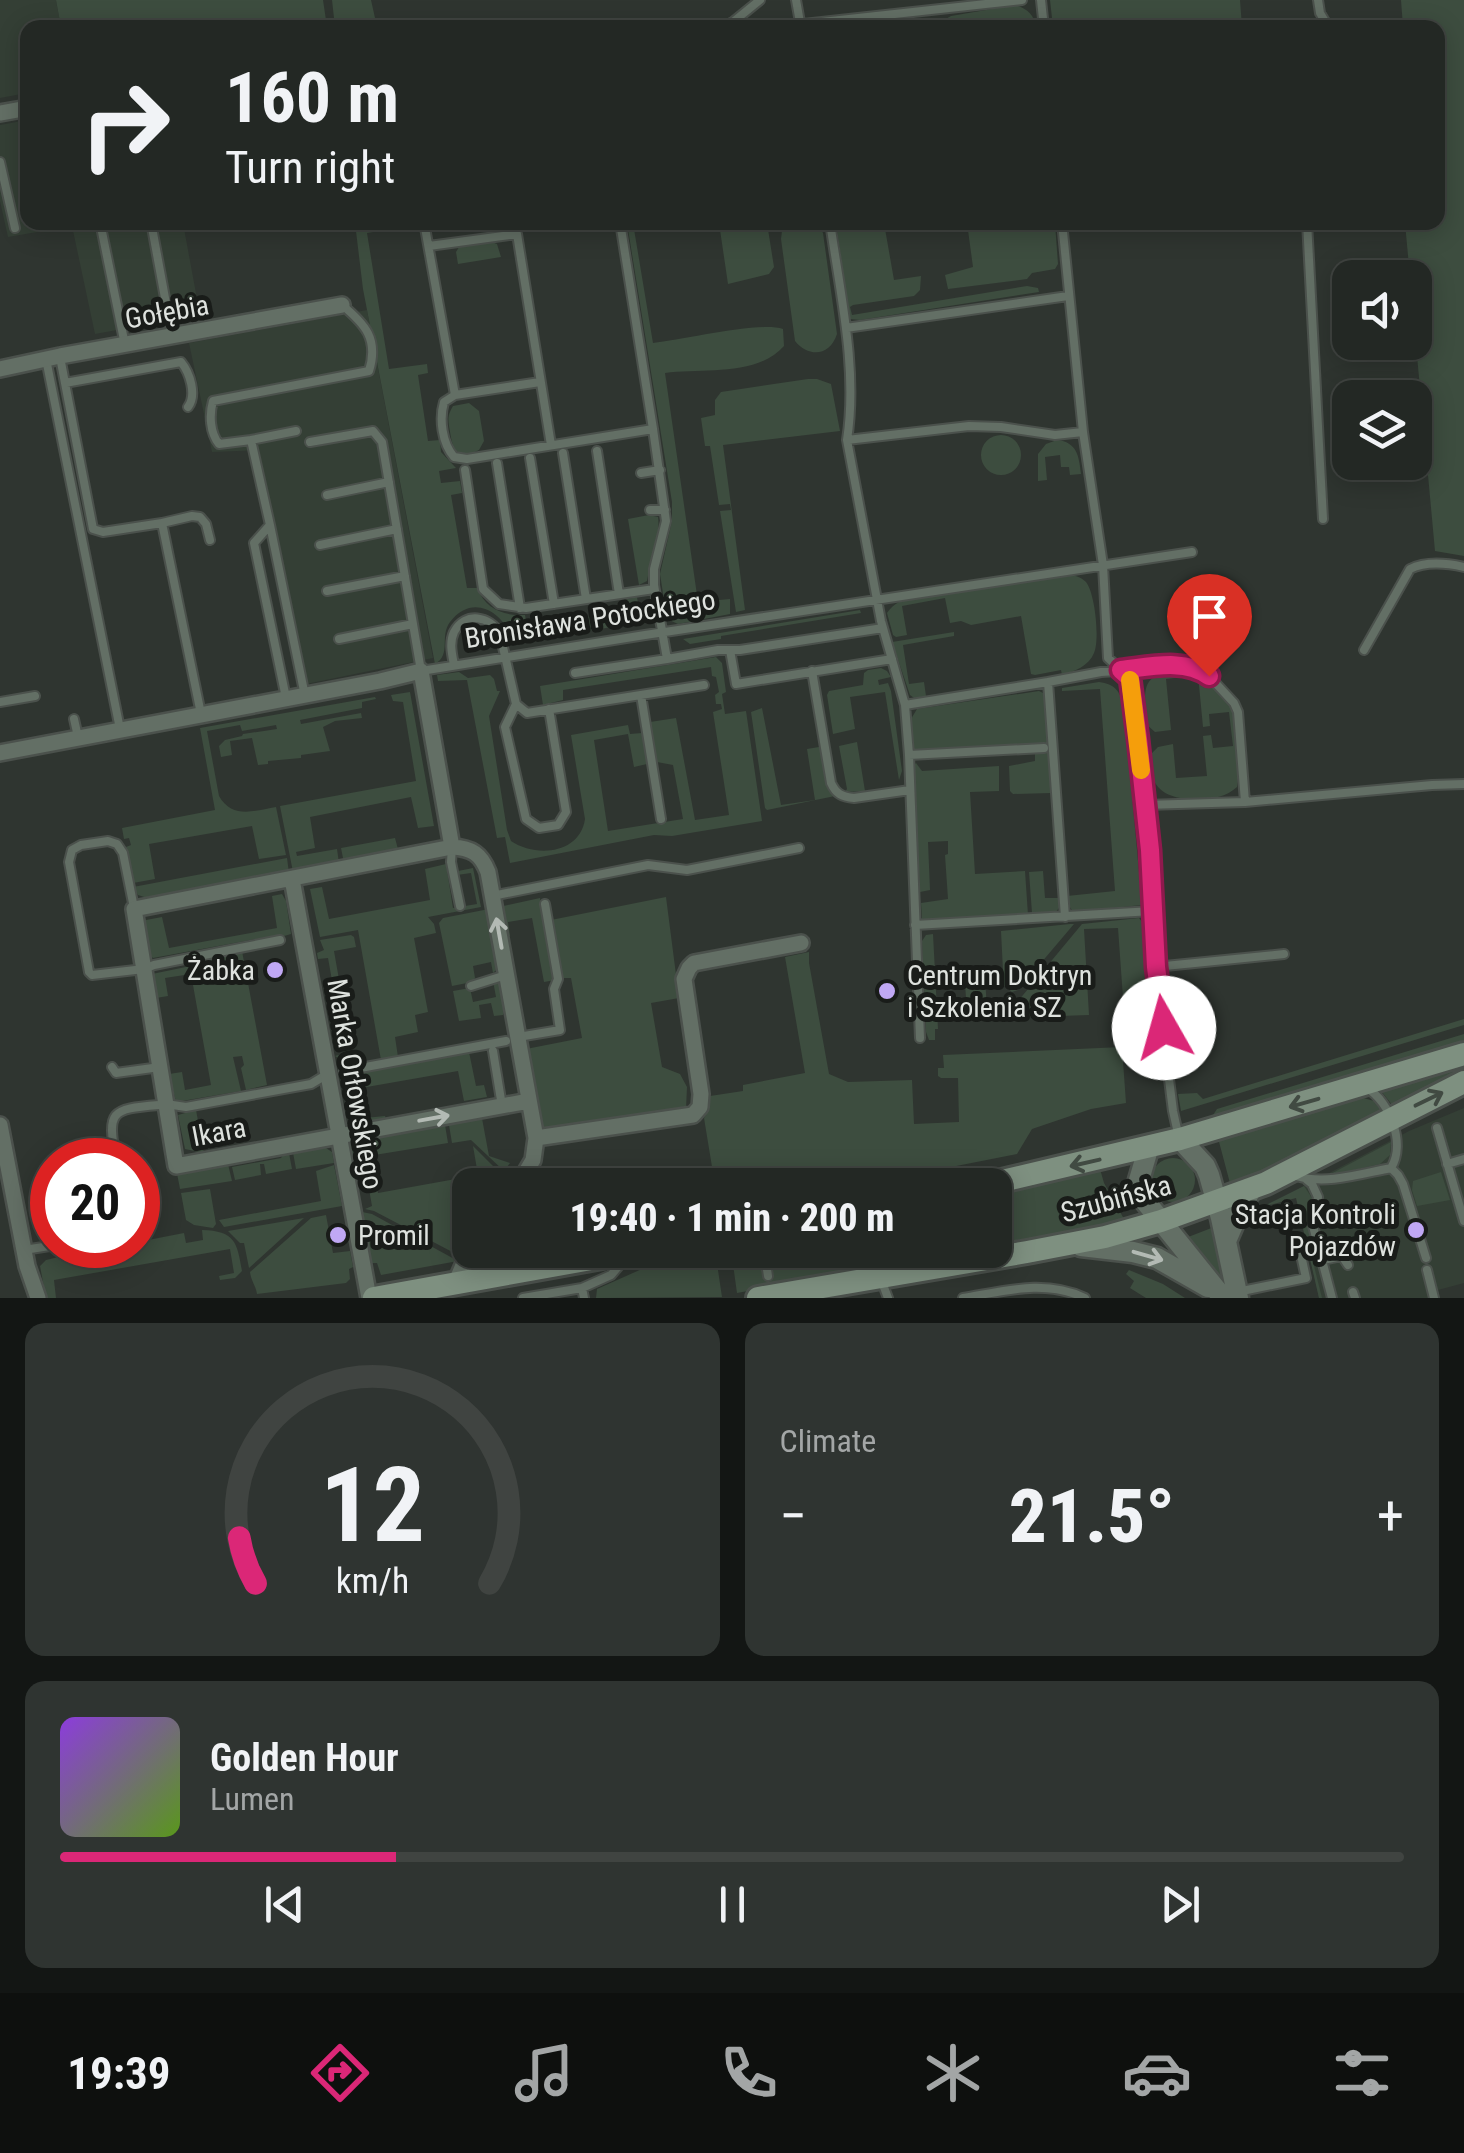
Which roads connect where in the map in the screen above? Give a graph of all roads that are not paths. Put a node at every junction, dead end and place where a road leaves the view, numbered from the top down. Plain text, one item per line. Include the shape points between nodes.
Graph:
1 (760, 0) edge
2 (1022, 0) edge
3 (736, 20) edge
4 (851, 20) edge
5 (0, 162) edge
6 (15, 228) dead end
7 (102, 230) edge
8 (152, 230) edge
9 (425, 230) edge
10 (621, 230) edge
11 (831, 230) edge
12 (1063, 230) edge
13 (1306, 230) edge
14 (428, 246) junction
15 (1068, 296) junction
16 (342, 305) joint
17 (846, 328) junction
18 (172, 336) junction
19 (125, 344) junction
20 (53, 357) junction
21 (3, 374) edge
22 (540, 382) junction
23 (65, 383) junction
24 (455, 395) junction
25 (188, 407) dead end
26 (653, 428) junction
27 (296, 431) dead end
28 (1083, 432) junction
29 (251, 440) junction
30 (847, 440) junction
31 (310, 442) dead end
32 (552, 445) junction
33 (597, 451) dead end
34 (564, 453) dead end
35 (530, 458) dead end
36 (497, 463) dead end
37 (465, 470) dead end
38 (660, 470) junction
39 (641, 473) dead end
40 (389, 482) junction
41 (327, 495) dead end
42 (650, 510) dead end
43 (665, 510) junction
44 (1322, 519) dead end
45 (162, 523) junction
46 (270, 525) junction
47 (397, 529) junction
48 (210, 540) dead end
49 (320, 545) dead end
50 (1192, 552) dead end
51 (1103, 565) junction
52 (1464, 566) edge
53 (405, 576) junction
54 (654, 589) junction
55 (327, 591) dead end
56 (619, 594) junction
57 (586, 599) junction
58 (878, 600) junction
59 (554, 604) junction
60 (520, 608) junction
61 (414, 624) junction
62 (883, 628) junction
63 (662, 632) junction
64 (340, 639) dead end
65 (730, 650) junction
66 (1364, 650) dead end
67 (505, 657) junction
68 (667, 659) junction
69 (892, 659) junction
70 (454, 666) junction
71 (1121, 670) junction
72 (422, 671) junction
73 (812, 671) junction
74 (575, 673) dead end
75 (1048, 682) junction
76 (704, 685) dead end
77 (642, 694) junction
78 (36, 696) dead end
79 (304, 696) junction
80 (286, 699) junction
81 (0, 702) edge
82 (516, 704) junction
83 (905, 705) junction
84 (549, 709) junction
85 (201, 714) junction
86 (74, 719) dead end
87 (120, 729) junction
88 (78, 738) junction
89 (1044, 748) dead end
90 (0, 752) edge
91 (909, 756) junction
92 (1464, 784) edge
93 (910, 790) junction
94 (1245, 802) junction
95 (1145, 804) junction
96 (660, 819) dead end
97 (452, 847) junction
98 (798, 848) dead end
99 (292, 879) junction
100 (492, 896) junction
101 (546, 904) dead end
102 (460, 906) dead end
103 (134, 909) junction
104 (1152, 911) junction
105 (1066, 917) junction
106 (914, 925) junction
107 (280, 940) dead end
108 (801, 943) dead end
109 (1284, 954) dead end
110 (1156, 967) junction
111 (144, 969) junction
112 (506, 975) junction
113 (471, 986) dead end
114 (920, 1038) dead end
115 (506, 1043) junction
116 (1464, 1054) edge
117 (160, 1067) junction
118 (112, 1068) dead end
119 (336, 1072) junction
120 (1464, 1082) edge
121 (1363, 1086) junction
122 (529, 1102) junction
123 (168, 1106) junction
124 (502, 1106) junction
125 (1389, 1118) junction
126 (0, 1125) edge
127 (1436, 1128) dead end
128 (339, 1135) junction
129 (112, 1138) edge
130 (1180, 1139) junction
131 (534, 1143) junction
132 (1148, 1146) junction
133 (1464, 1159) edge
134 (1447, 1164) junction
135 (517, 1168) edge
136 (528, 1168) edge
137 (1391, 1168) junction
138 (1276, 1177) junction
139 (1012, 1179) edge
140 (1307, 1180) junction
141 (1252, 1188) junction
142 (1216, 1202) junction
143 (1161, 1221) junction
144 (1464, 1221) edge
145 (1226, 1241) junction
146 (1064, 1244) junction
147 (1301, 1254) dead end
148 (30, 1256) edge
149 (25, 1258) junction
150 (1426, 1258) dead end
151 (1323, 1260) junction
152 (1348, 1265) dead end
153 (463, 1268) edge
154 (543, 1268) edge
155 (618, 1268) edge
156 (1427, 1270) dead end
157 (455, 1284) junction
158 (763, 1287) edge
159 (884, 1287) edge
160 (583, 1293) edge
161 (1230, 1296) edge
162 (383, 1297) edge
163 (28, 1298) edge
164 (38, 1298) edge
165 (523, 1298) edge
166 (963, 1298) edge
167 (1085, 1298) edge
168 (1332, 1298) edge
169 (1434, 1298) edge

1 - 3 lane
2 - 4 lane
5 - 6 lane
7 - 19 lane
8 - 18 lane
9 - 14 lane
10 - 26 lane
11 - 17 lane
12 - 15 lane
13 - 44 lane
14 - 22 lane via 517,234
14 - 24 lane
15 - 17 lane
15 - 28 lane
16 - 18 street, Gołębia
16 - 29 lane via 369,332 369,371 213,401 216,441
17 - 30 lane
18 - 19 street, Gołębia
19 - 20 street, Gołębia
20 - 21 street, Gołębia
20 - 23 lane
20 - 87 lane
22 - 24 lane
22 - 32 lane
23 - 25 lane via 181,362 192,394
23 - 45 lane via 93,529
24 - 32 lane via 442,413 454,457
26 - 32 lane
26 - 38 lane
27 - 29 lane
28 - 30 lane via 969,426
28 - 51 lane
29 - 46 lane
30 - 58 lane
31 - 40 lane via 373,431 382,442
33 - 56 lane
34 - 57 lane
35 - 59 lane
36 - 60 lane
37 - 60 lane via 484,590 499,604
38 - 39 lane
38 - 43 lane
40 - 41 lane
40 - 47 lane
42 - 43 lane
43 - 54 lane
45 - 48 lane via 200,517
45 - 85 lane
46 - 79 lane
46 - 80 lane via 254,543
47 - 49 lane
47 - 53 lane
50 - 51 lane, Bronisława Potockiego
51 - 58 lane, Bronisława Potockiego
51 - 71 lane via 1108,658
52 - 66 lane via 1410,569
53 - 55 lane
53 - 61 lane
54 - 56 lane
54 - 63 lane
56 - 57 lane
57 - 59 lane
58 - 62 lane
58 - 63 lane, Bronisława Potockiego
59 - 60 lane
61 - 64 lane
61 - 72 lane
62 - 65 lane
62 - 69 lane
63 - 67 lane, Bronisława Potockiego
63 - 68 lane
65 - 68 lane
65 - 73 lane via 736,684
67 - 70 lane, Bronisława Potockiego
67 - 70 lane via 497,627 473,618 453,636
67 - 82 lane
68 - 74 lane
69 - 73 lane
69 - 83 lane
70 - 72 lane, Bronisława Potockiego
71 - 75 lane
71 - 94 lane via 1192,666 1218,685 1238,712
71 - 95 lane via 1130,678
72 - 79 street, Bronisława Potockiego
72 - 97 street
73 - 93 lane via 834,790 854,798
75 - 83 lane
75 - 105 lane
76 - 77 lane
77 - 84 lane
77 - 96 lane
78 - 81 lane
79 - 80 street, Bronisława Potockiego
80 - 85 street, Bronisława Potockiego
82 - 84 lane via 527,713
82 - 84 lane via 505,727 526,820 539,828 558,825 566,812
83 - 91 lane
85 - 87 street, Bronisława Potockiego
86 - 88 lane
87 - 88 street, Bronisława Potockiego
88 - 90 street, Bronisława Potockiego
89 - 91 lane
91 - 93 lane
92 - 94 lane
93 - 106 lane
94 - 95 lane
95 - 104 lane
97 - 99 street
97 - 100 street via 484,859
97 - 102 lane
98 - 100 lane via 687,870 648,865
99 - 103 street
99 - 119 street, Marka Orłowskiego
112 -> 100 street
101 - 115 lane, Ikara via 560,1030
103 - 111 street, Ikara
103 - 111 lane, Ikara via 120,848 100,842 72,850 89,972
104 - 105 lane
104 - 110 lane
105 - 106 lane
106 - 114 lane
107 - 111 lane
108 - 131 street via 689,968 684,979 702,1094 692,1115
109 - 110 lane
110 - 130 lane
111 - 117 street, Ikara
112 - 113 lane
112 - 115 street
115 - 119 lane, Ikara
115 - 122 street
115 - 124 lane
116 - 121 main road, Szubińska
117 - 118 lane via 119,1073
117 - 123 street, Ikara
119 - 123 lane, Ikara via 311,1084
119 - 128 street, Marka Orłowskiego
125 -> 120 main road, Szubińska
121 - 125 lane via 1382,1101
121 -> 130 main road, Szubińska
122 - 124 street, Ikara
122 - 131 street
123 - 128 street, Ikara via 176,1166
123 - 129 lane via 122,1110 111,1123
128 -> 124 street, Ikara
125 - 137 lane via 1397,1150
125 - 138 main road, Szubińska
126 - 149 street
127 - 134 lane
128 - 162 street, Marka Orłowskiego
130 - 132 main road, Szubińska
130 - 142 street via 1205,1166
131 - 135 street
131 - 136 street
132 -> 139 main road, Szubińska
132 - 143 street via 1139,1180
133 - 134 lane
134 - 144 lane
137 - 140 lane
137 - 150 lane via 1403,1184
138 - 140 lane
138 - 141 main road, Szubińska
140 - 151 lane via 1318,1197 1313,1226
141 - 142 main road, Szubińska
141 - 145 street
142 - 143 main road, Szubińska
142 - 145 street
143 - 146 main road, Szubińska
143 - 161 street
145 - 161 street
146 - 159 main road, Szubińska
146 -> 161 street via 1157,1258
147 - 161 lane via 1306,1278
148 - 149 lane
149 - 163 street
149 - 164 street
151 - 152 lane via 1342,1256
151 - 168 lane
153 - 157 street
154 - 157 main road
155 - 160 lane
156 - 169 lane
157 - 162 main road
158 - 159 main road, Szubińska
160 - 165 lane
166 - 167 lane via 1032,1286

